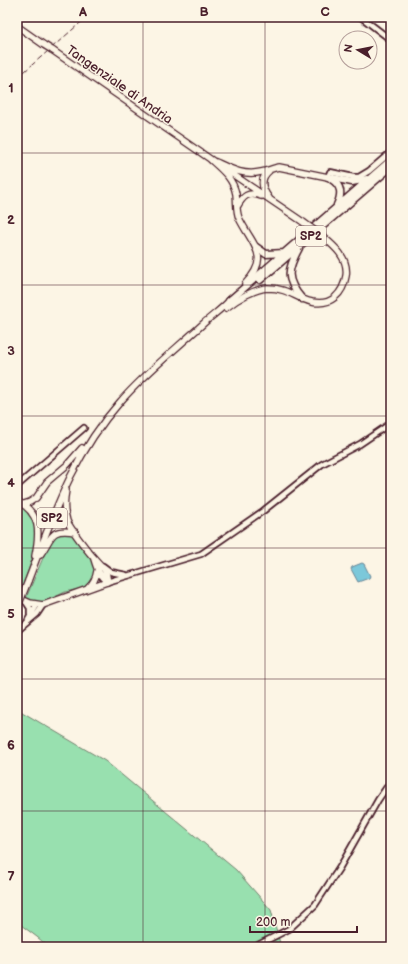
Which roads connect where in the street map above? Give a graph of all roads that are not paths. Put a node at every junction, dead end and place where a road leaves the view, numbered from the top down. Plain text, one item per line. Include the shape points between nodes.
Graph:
1 (361, 17) edge
2 (17, 26) edge
3 (391, 40) edge
4 (391, 152) edge
5 (210, 159) junction
6 (391, 160) edge
7 (391, 167) edge
8 (272, 168) junction
9 (328, 178) junction
10 (371, 178) junction
11 (270, 200) junction
12 (237, 208) junction
13 (336, 208) junction
14 (300, 246) junction
15 (256, 247) junction
16 (284, 253) junction
17 (302, 299) junction
18 (230, 303) junction
19 (391, 423) edge
20 (84, 428) dead end
21 (94, 435) junction
22 (72, 473) junction
23 (17, 486) edge
24 (17, 500) edge
25 (24, 504) junction
26 (75, 532) junction
27 (94, 558) junction
28 (35, 563) junction
29 (102, 565) junction
30 (97, 570) junction
31 (31, 574) junction
32 (129, 575) junction
33 (107, 582) junction
34 (84, 591) junction
35 (17, 597) edge
36 (26, 602) junction
37 (40, 605) junction
38 (17, 610) edge
39 (30, 615) junction
40 (28, 621) junction
41 (17, 630) edge
42 (391, 781) edge
43 (254, 947) edge

1 - 3 street
2 - 5 main road, Tangenziale di Andria, bridge
4 - 9 street via 363,175 353,177 330,172
5 - 8 main road via 242,173 261,172
5 - 11 main road
5 - 12 main road via 232,182
6 - 10 highway, SP2
7 - 14 highway, SP2
8 - 9 main road via 279,167
8 - 11 main road via 263,177 262,184
9 - 10 highway via 352,182
9 - 13 highway via 336,182 341,191
10 - 13 highway, SP2
11 - 12 main road via 249,194 242,198
11 - 17 main road, bridge via 322,236 337,250 344,261 344,286 338,295 321,302
12 - 15 main road via 239,218
13 - 16 highway, SP2
14 - 17 highway via 290,268 290,279 293,288
14 - 18 highway, SP2
15 - 16 highway via 266,254
15 - 18 main road via 259,258 254,274
16 - 18 highway, SP2
17 - 18 main road via 289,292 266,288
18 - 21 main road, SP2 via 131,390
19 - 32 street via 360,444 316,468 263,511 201,554
20 - 23 street
21 - 22 main road, SP2
21 - 25 main road via 67,465 47,482 36,498
22 - 26 main road via 65,497 65,508 68,521
22 - 28 main road, SP2
24 - 25 main road
25 - 31 main road via 35,516 38,530
26 - 27 main road
26 - 28 main road via 62,530 55,533
27 - 29 main road
27 - 30 main road
28 - 31 main road, SP2
29 - 32 street via 111,572
29 - 33 main road via 107,573
30 - 33 main road
30 - 34 main road via 93,584
31 - 38 main road, SP2, bridge
32 - 33 street
33 - 34 main road
34 - 37 main road
35 - 36 main road
36 - 37 main road
36 - 39 street via 30,608
37 - 39 street
37 - 40 street via 40,611
39 - 40 street
40 - 41 street
42 - 43 street via 315,905 289,929

